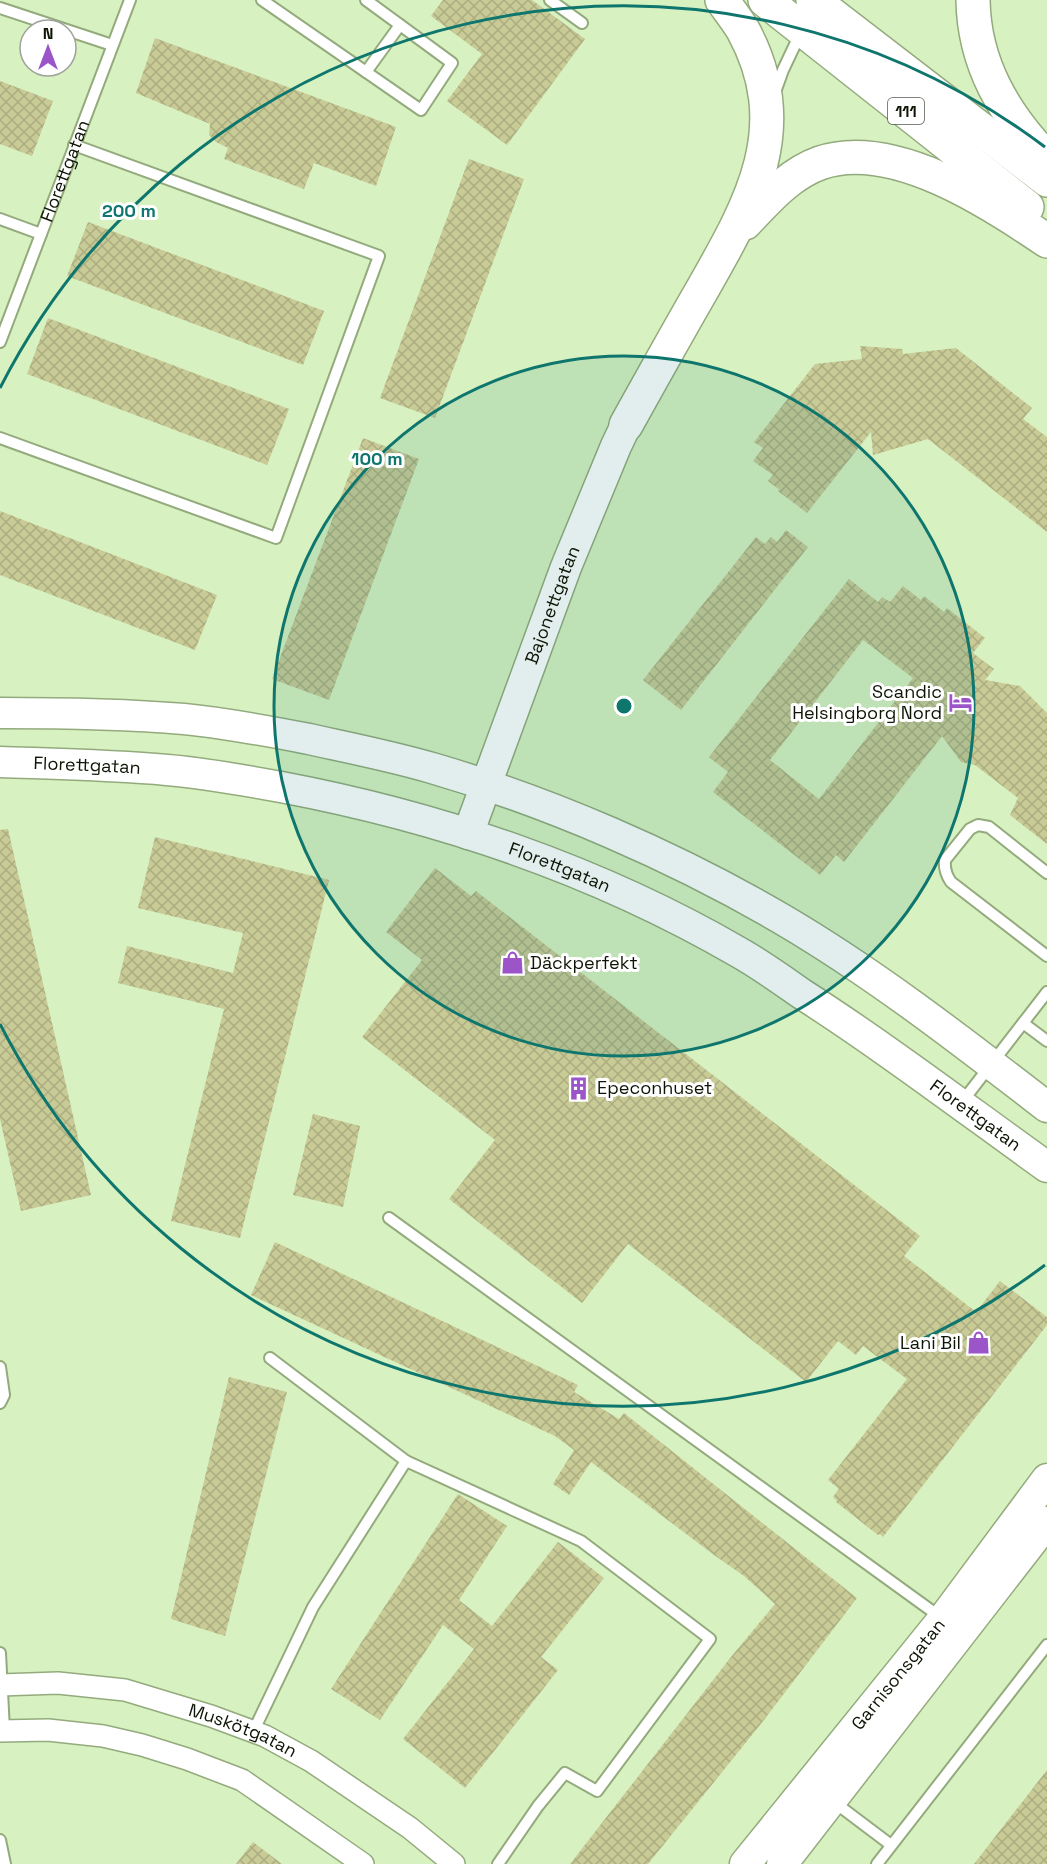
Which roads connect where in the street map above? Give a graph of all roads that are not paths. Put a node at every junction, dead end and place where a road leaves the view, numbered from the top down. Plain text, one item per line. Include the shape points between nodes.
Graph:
1 (130, 0) edge
2 (262, 0) edge
3 (366, 0) edge
4 (550, 0) edge
5 (722, 0) edge
6 (765, 0) edge
7 (974, 0) edge
8 (0, 8) edge
9 (811, 11) edge
10 (582, 23) dead end
11 (400, 25) junction
12 (112, 45) junction
13 (366, 72) junction
14 (767, 116) junction
15 (74, 145) junction
16 (1047, 159) edge
17 (1047, 180) edge
18 (0, 219) edge
19 (1047, 222) edge
20 (41, 234) junction
21 (734, 235) junction
22 (1047, 241) edge
23 (0, 342) edge
24 (626, 425) joint
25 (0, 438) edge
26 (0, 713) edge
27 (0, 762) edge
28 (485, 785) junction
29 (468, 834) junction
30 (1047, 873) edge
31 (1047, 956) edge
32 (1047, 992) edge
33 (1023, 1023) junction
34 (1047, 1041) edge
35 (991, 1064) junction
36 (960, 1105) junction
37 (1047, 1107) edge
38 (1047, 1167) edge
39 (389, 1218) dead end
40 (270, 1358) dead end
41 (0, 1367) edge
42 (0, 1403) edge
43 (406, 1461) junction
44 (1047, 1479) edge
45 (1047, 1522) edge
46 (943, 1619) junction
47 (1047, 1645) edge
48 (0, 1653) edge
49 (1, 1684) edge
50 (2, 1730) edge
51 (252, 1732) junction
52 (831, 1800) junction
53 (0, 1840) edge
54 (891, 1845) junction
55 (5, 1864) edge
56 (363, 1864) edge
57 (454, 1864) edge
58 (498, 1864) edge
59 (745, 1864) edge
60 (782, 1864) edge
61 (877, 1864) edge

1 - 12 lane, Florettgatan
2 - 13 lane
3 - 11 lane
4 - 10 lane
5 - 14 main road via 751,46 763,82
6 - 9 main road, 111
7 - 16 main road via 976,32 991,81 1022,133
8 - 12 lane
9 - 14 lane via 783,70
9 - 17 main road, 111
9 - 19 main road, 111
11 - 13 lane
11 - 13 lane via 452,63 421,110
12 - 15 lane, Florettgatan
14 - 21 main road via 761,167
15 - 20 lane, Florettgatan
15 - 25 lane via 379,256 276,538
18 - 20 lane
20 - 23 lane, Florettgatan
21 - 22 main road via 794,176 818,164 851,157 930,174 994,206
21 - 24 main road
24 - 28 street, Bajonettgatan via 566,567
26 - 28 street via 186,719 369,751
27 - 29 street, Florettgatan via 169,770 245,780 336,797
28 - 29 street, Bajonettgatan
28 - 35 street via 626,840 734,892 882,983
29 - 36 street, Florettgatan via 598,883 713,938 844,1021
30 - 31 lane via 989,827 978,825 970,829 944,866 951,882
32 - 33 lane
33 - 34 lane
33 - 35 lane
35 - 36 lane
35 - 37 street
36 - 38 street, Florettgatan
39 - 46 lane
40 - 43 lane
41 - 42 lane via 4,1395
43 - 51 lane via 313,1607
43 - 58 lane via 581,1541 710,1639 597,1791 565,1773
44 - 46 street, Garnisonsgatan
45 - 52 street, Garnisonsgatan
46 - 59 street, Garnisonsgatan
47 - 54 lane
48 - 49 lane
49 - 50 lane
49 - 51 street, Muskötgatan via 58,1683 125,1690
50 - 56 street via 103,1736 187,1759 242,1780
51 - 57 street, Muskötgatan via 311,1761 410,1828
52 - 54 lane
52 - 60 street, Garnisonsgatan
53 - 55 lane
54 - 61 lane

